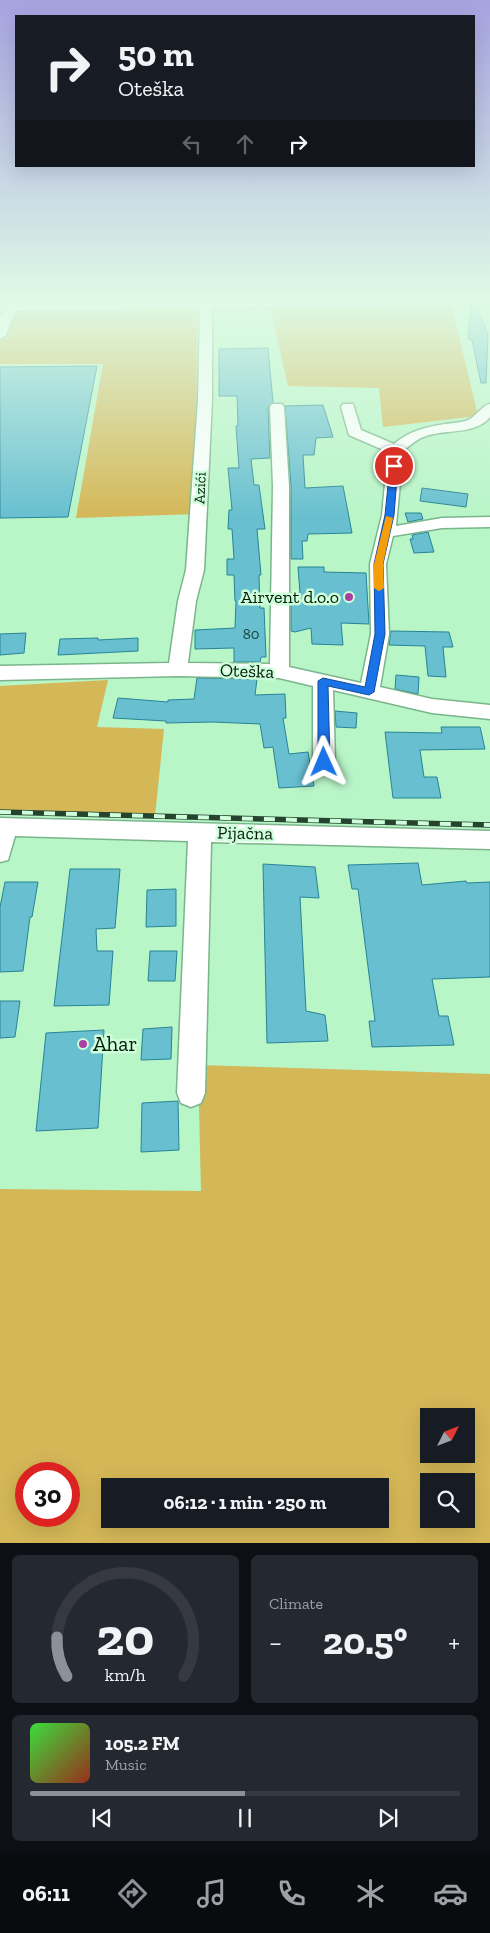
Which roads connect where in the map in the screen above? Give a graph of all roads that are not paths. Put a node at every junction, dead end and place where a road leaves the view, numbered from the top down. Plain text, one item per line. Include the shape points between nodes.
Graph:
1 (205, 374) edge
2 (277, 407) dead end
3 (348, 407) dead end
4 (490, 408) edge
5 (396, 450) junction
6 (490, 522) edge
7 (386, 532) junction
8 (178, 669) junction
9 (279, 672) junction
10 (0, 673) edge
11 (323, 681) junction
12 (369, 692) junction
13 (490, 712) edge
14 (324, 762) dead end
15 (3, 827) edge
16 (200, 832) junction
17 (490, 840) edge
18 (0, 853) edge
19 (190, 1092) dead end

1 - 8 street, Azići via 195,570 187,601
2 - 9 street via 281,486
3 - 5 street via 354,432
4 - 5 street via 480,421 419,433
5 - 7 street
6 - 7 street via 442,522
7 - 12 street via 378,564 380,634
8 - 9 street, Oteška
8 - 10 street, Oteška
9 - 11 street, Oteška
11 - 12 street, Oteška
11 - 14 street
12 - 13 street, Oteška via 432,706
15 - 16 street, Pijačna
15 - 18 street
16 - 17 street, Pijačna
16 - 19 street

